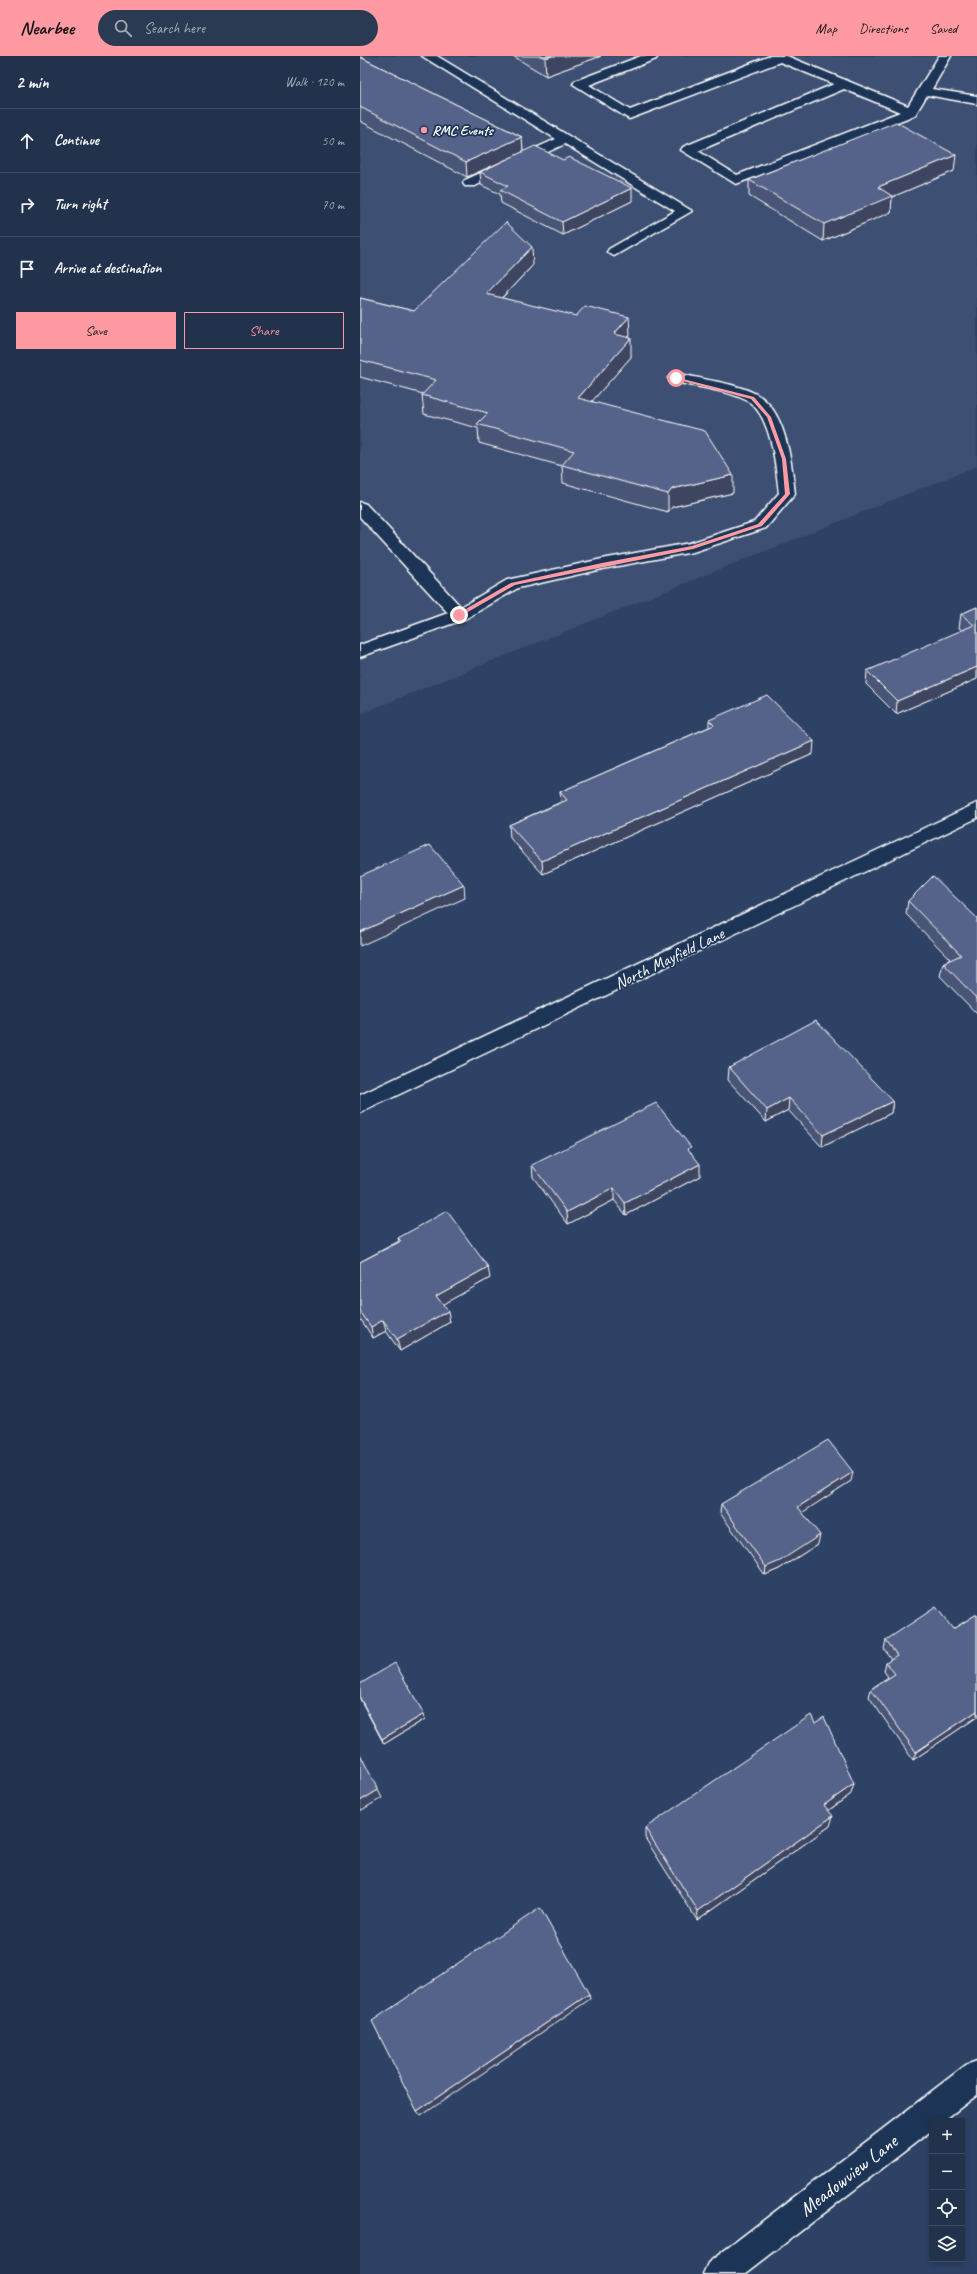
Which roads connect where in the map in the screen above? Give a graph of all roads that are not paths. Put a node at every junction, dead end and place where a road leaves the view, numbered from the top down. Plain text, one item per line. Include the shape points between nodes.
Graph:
1 (428, 56) edge
2 (652, 56) edge
3 (945, 56) edge
4 (778, 57) edge
5 (845, 84) junction
6 (924, 91) junction
7 (977, 100) edge
8 (911, 112) junction
9 (566, 139) junction
10 (470, 183) edge
11 (614, 252) dead end
12 (676, 378) dead end
13 (360, 507) edge
14 (459, 615) junction
15 (363, 645) edge
16 (977, 810) edge
17 (360, 1105) edge
18 (977, 2076) edge
19 (719, 2274) edge

1 - 9 street
2 - 4 street via 579,84 629,115
3 - 6 street
4 - 5 street
5 - 8 street
5 - 8 street via 688,150 736,180
6 - 7 street
6 - 8 street
9 - 10 street
9 - 11 street via 685,211
12 - 14 street via 753,398 769,417 784,459 787,494 760,525 693,547 513,584
13 - 14 street
14 - 15 street
16 - 17 street, North Mayfield Lane
18 - 19 street, Meadowview Lane

